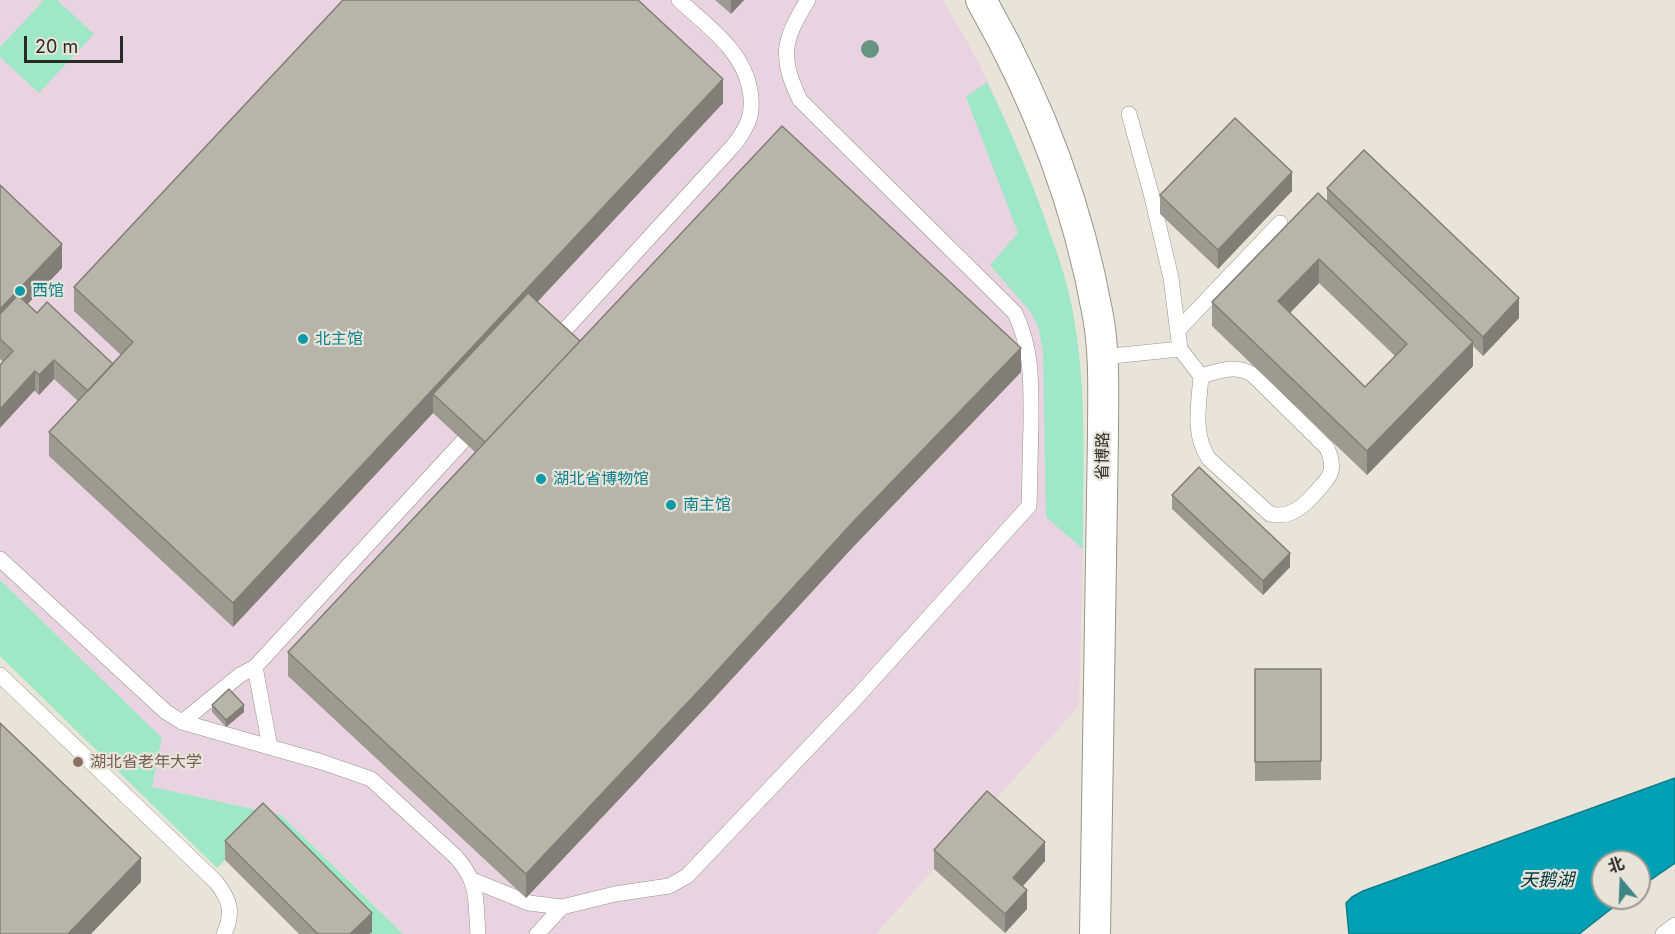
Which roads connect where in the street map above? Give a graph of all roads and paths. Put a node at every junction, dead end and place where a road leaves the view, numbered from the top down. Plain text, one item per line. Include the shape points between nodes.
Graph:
1 (679, 0) edge
2 (808, 0) edge
3 (981, 0) edge
4 (1129, 114) dead end
5 (1280, 223) dead end
6 (1178, 330) junction
7 (1180, 350) junction
8 (541, 356) edge
9 (1102, 357) junction
10 (1201, 376) junction
11 (487, 416) edge
12 (0, 560) edge
13 (255, 667) junction
14 (0, 675) edge
15 (182, 722) junction
16 (270, 747) junction
17 (472, 880) junction
18 (562, 907) junction
19 (1675, 925) edge
20 (224, 934) edge
21 (478, 934) edge
22 (537, 934) edge
23 (1095, 934) edge
24 (1662, 934) edge

1 - 8 lane via 738,57 751,96 748,121 734,146
2 - 18 lane via 790,33 786,56 790,79 800,100 1015,313 1023,330 1031,385 1029,506 857,697 687,876 669,886
3 - 9 street, 省博路 via 1022,77 1056,158 1086,263
4 - 6 lane via 1161,233
5 - 6 lane
6 - 7 lane
7 - 9 lane
7 - 10 lane
9 - 23 street, 省博路
10 - 10 lane via 1198,435 1209,459 1270,514 1282,516 1299,509 1331,473 1327,448 1243,369
11 - 13 lane
12 - 15 lane via 166,712
13 - 15 lane
13 - 16 lane
14 - 20 lane via 216,882 230,909
15 - 16 lane
16 - 17 lane via 370,779 455,856
17 - 18 lane via 529,903
17 - 21 lane
18 - 22 lane
19 - 24 lane

